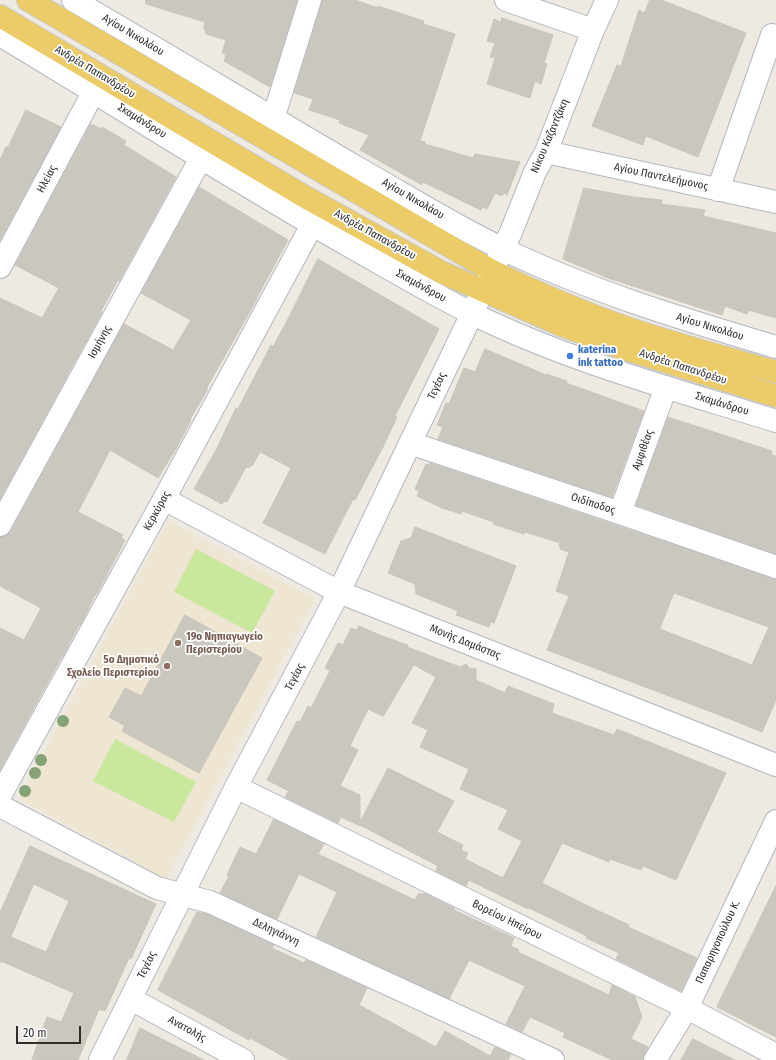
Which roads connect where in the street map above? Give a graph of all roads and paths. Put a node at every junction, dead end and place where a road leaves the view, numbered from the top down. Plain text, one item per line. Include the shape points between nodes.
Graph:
1 (28, 0) edge
2 (73, 0) edge
3 (310, 0) edge
4 (506, 0) edge
5 (607, 0) edge
6 (0, 16) edge
7 (593, 30) junction
8 (0, 35) edge
9 (772, 35) dead end
10 (94, 91) junction
11 (273, 118) junction
12 (546, 152) junction
13 (201, 158) junction
14 (718, 190) junction
15 (776, 202) edge
16 (312, 225) junction
17 (503, 249) junction
18 (0, 267) edge
19 (488, 280) junction
20 (472, 314) junction
21 (776, 347) edge
22 (776, 372) edge
23 (666, 387) junction
24 (776, 396) edge
25 (776, 420) edge
26 (410, 443) junction
27 (164, 499) junction
28 (620, 513) junction
29 (0, 526) edge
30 (776, 567) edge
31 (339, 592) junction
32 (776, 765) edge
33 (236, 787) junction
34 (0, 796) edge
35 (0, 806) edge
36 (776, 820) edge
37 (182, 894) junction
38 (131, 999) junction
39 (687, 1008) junction
40 (776, 1055) edge
41 (100, 1060) edge
42 (243, 1060) edge
43 (553, 1060) edge
44 (655, 1060) edge

1 - 19 main road, Ανδρέα Παπανδρέου
2 - 11 street, Αγίου Νικολάου
3 - 11 street
4 - 7 street
5 - 7 street, Νίκου Καζαντζάκη
6 - 19 main road, Ανδρέα Παπανδρέου via 307,198 441,272
7 - 12 street, Νίκου Καζαντζάκη
8 - 10 street, Σκαμάνδρου
9 - 14 street
10 - 13 street, Σκαμάνδρου
10 - 18 street, Ηλείας
11 - 17 street, Αγίου Νικολάου
12 - 14 street, Αγίου Παντελεήμονος
12 - 17 street, Νίκου Καζαντζάκη
13 - 16 street, Σκαμάνδρου
13 - 29 street, Ισμήνης
14 - 15 street, Αγίου Παντελεήμονος
16 - 20 street, Σκαμάνδρου
16 - 27 street, Κερκύρας
17 - 19 street, Νίκου Καζαντζάκη
17 - 21 street, Αγίου Νικολάου via 582,283 686,320
19 - 20 street, Τεγέας
19 - 22 main road, Ανδρέα Παπανδρέου via 516,283 630,328
19 - 24 main road, Ανδρέα Παπανδρέου via 561,325
20 - 23 street, Σκαμάνδρου via 570,356
20 - 26 street, Τεγέας
23 - 25 street, Σκαμάνδρου
23 - 28 street, Αμφιθέας
26 - 28 street, Οιδίποδος
26 - 31 street, Τεγέας
27 - 31 street, Μονής Δαμάστας
27 - 34 street, Κερκύρας
28 - 30 street, Οιδίποδος
31 - 32 street, Μονής Δαμάστας
31 - 33 street, Τεγέας
33 - 37 street, Τεγέας
33 - 39 street, Βορείου Ηπείρου
35 - 37 street, Δεληγιάννη via 157,888
36 - 39 street, Παπαρηγοπούλου Κ.
37 - 38 street, Τεγέας
37 - 43 street, Δεληγιάννη via 210,902
38 - 41 street, Τεγέας
38 - 42 street, Ανατολής
39 - 40 street, Βορείου Ηπείρου
39 - 44 street, Παπαρηγοπούλου Κ.

